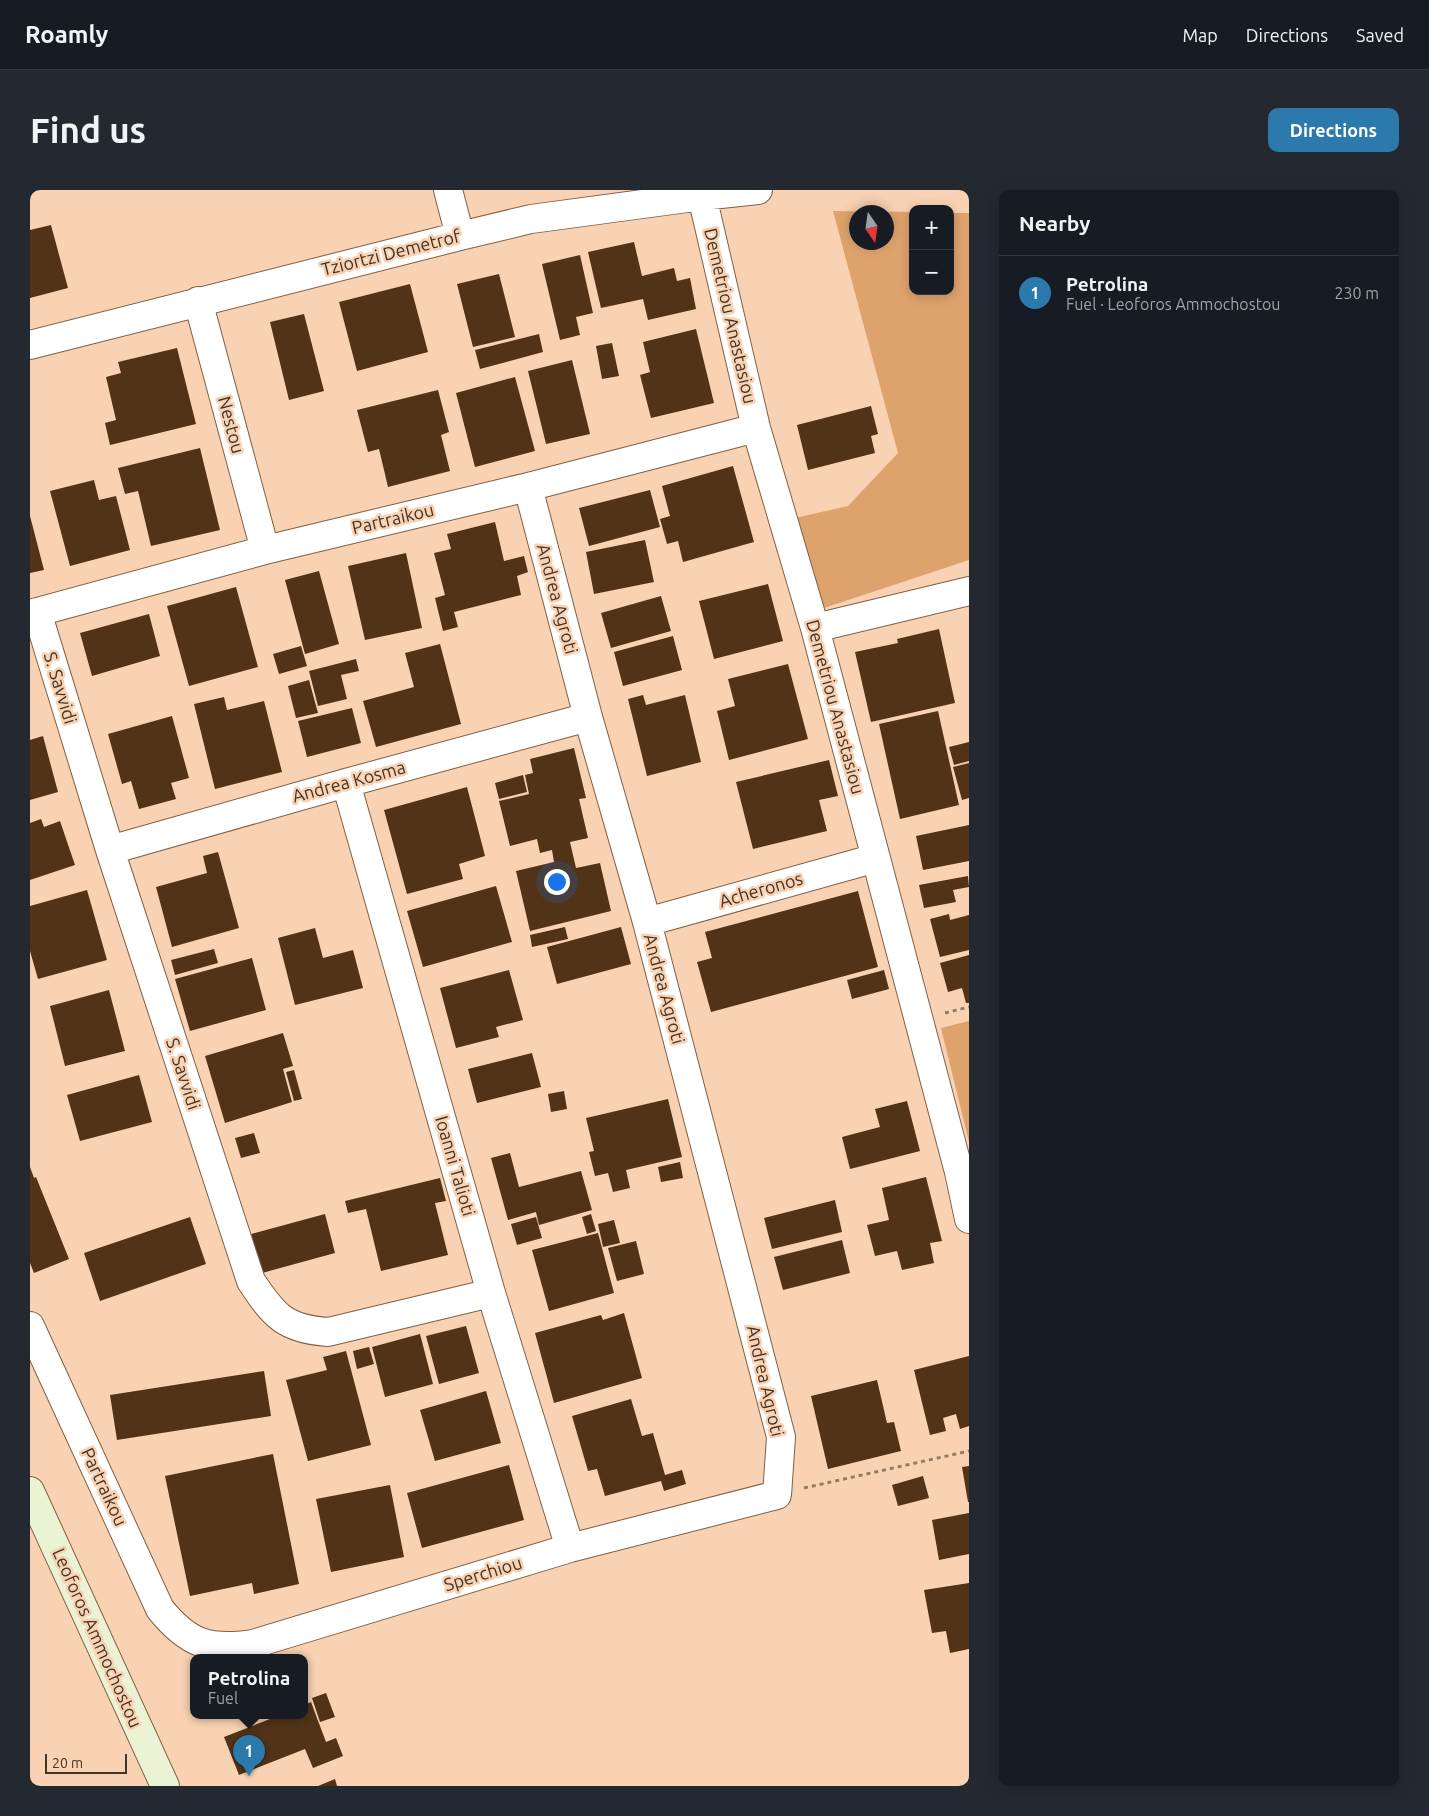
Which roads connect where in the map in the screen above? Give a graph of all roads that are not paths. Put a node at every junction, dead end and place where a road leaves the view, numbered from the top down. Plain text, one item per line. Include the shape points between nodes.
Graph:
1 (448, 190) edge
2 (758, 190) edge
3 (702, 196) junction
4 (460, 236) junction
5 (198, 301) junction
6 (30, 345) edge
7 (756, 428) junction
8 (528, 487) junction
9 (265, 550) junction
10 (969, 590) edge
11 (34, 613) edge
12 (815, 628) junction
13 (588, 717) junction
14 (346, 783) junction
15 (110, 850) junction
16 (876, 858) junction
17 (647, 922) junction
18 (969, 1219) edge
19 (491, 1293) junction
20 (30, 1326) edge
21 (30, 1490) edge
22 (777, 1494) joint
23 (570, 1548) junction
24 (191, 1639) joint
25 (164, 1786) edge

1 - 4 street
2 - 3 street, Tziortzi Demetrof
3 - 4 street, Tziortzi Demetrof via 531,219
3 - 7 street, Demetriou Anastasiou
4 - 5 street, Tziortzi Demetrof
5 - 6 street, Tziortzi Demetrof
5 - 9 street, Nestou
7 - 8 street, Partraikou
7 - 12 street, Demetriou Anastasiou
8 - 9 street, Partraikou
8 - 13 street, Andrea Agroti
9 - 11 street, Partraikou
10 - 12 street
11 - 15 street, S. Savvidi
12 - 16 street, Demetriou Anastasiou
13 - 14 street, Andrea Kosma
13 - 17 street, Andrea Agroti
14 - 15 street, Andrea Kosma
14 - 19 street, Ioanni Talioti
15 - 19 street, S. Savvidi via 251,1281 267,1306 286,1322 307,1330 328,1332
16 - 17 street, Acheronos
16 - 18 street, Demetriou Anastasiou
17 - 22 street, Andrea Agroti via 781,1437
19 - 23 street, Ioanni Talioti
20 - 24 street, Partraikou via 160,1609
21 - 25 main road, Leoforos Ammochostou
22 - 23 street, Sperchiou
23 - 24 street, Sperchiou via 254,1644 228,1647

